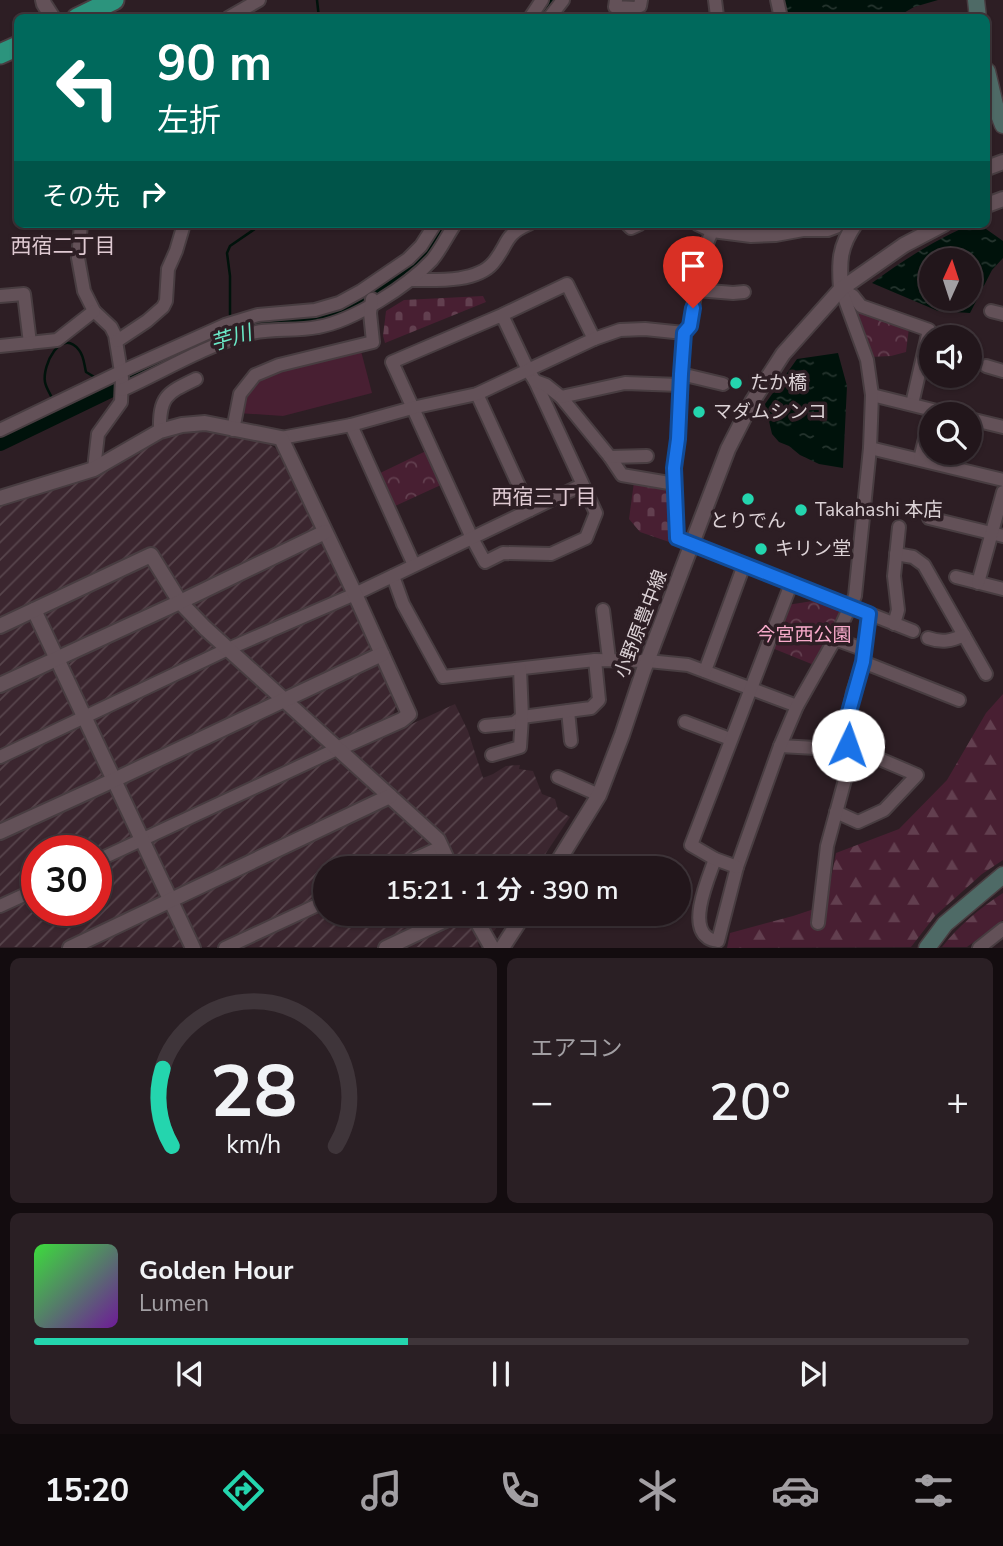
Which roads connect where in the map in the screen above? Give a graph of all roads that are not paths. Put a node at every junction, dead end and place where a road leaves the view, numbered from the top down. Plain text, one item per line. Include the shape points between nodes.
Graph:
1 (114, 0) edge
2 (563, 0) edge
3 (616, 0) edge
4 (640, 0) edge
5 (257, 2) edge
6 (86, 14) edge
7 (235, 14) edge
8 (552, 14) edge
9 (990, 84) edge
10 (1003, 125) edge
11 (81, 228) edge
12 (183, 228) edge
13 (433, 228) edge
14 (452, 228) edge
15 (519, 228) edge
16 (714, 228) edge
17 (833, 228) edge
18 (853, 228) edge
19 (937, 228) edge
20 (410, 280) junction
21 (841, 289) junction
22 (697, 290) junction
23 (744, 292) dead end
24 (373, 294) junction
25 (0, 296) edge
26 (94, 311) junction
27 (502, 315) junction
28 (684, 333) junction
29 (594, 339) junction
30 (117, 341) junction
31 (30, 344) junction
32 (0, 346) edge
33 (986, 366) dead end
34 (528, 370) junction
35 (1003, 371) edge
36 (196, 379) dead end
37 (680, 380) junction
38 (536, 381) junction
39 (122, 382) junction
40 (723, 384) dead end
41 (477, 394) junction
42 (872, 395) junction
43 (561, 397) junction
44 (912, 404) junction
45 (919, 407) edge
46 (412, 408) junction
47 (982, 422) edge
48 (351, 425) junction
49 (1003, 427) edge
50 (0, 430) edge
51 (160, 430) junction
52 (233, 430) junction
53 (281, 438) junction
54 (870, 448) junction
55 (646, 456) dead end
56 (610, 457) junction
57 (919, 459) edge
58 (944, 465) edge
59 (94, 469) junction
60 (1003, 480) edge
61 (675, 484) junction
62 (582, 485) junction
63 (1003, 492) edge
64 (0, 498) edge
65 (530, 510) junction
66 (929, 518) dead end
67 (899, 527) dead end
68 (325, 532) junction
69 (997, 535) edge
70 (472, 538) junction
71 (691, 544) junction
72 (896, 554) junction
73 (414, 565) junction
74 (744, 565) junction
75 (393, 576) junction
76 (956, 577) dead end
77 (791, 583) junction
78 (978, 583) junction
79 (1003, 589) edge
80 (355, 594) junction
81 (180, 603) junction
82 (850, 607) junction
83 (34, 610) junction
84 (603, 610) dead end
85 (869, 614) junction
86 (894, 624) junction
87 (0, 626) edge
88 (913, 632) dead end
89 (964, 635) junction
90 (929, 638) dead end
91 (835, 639) junction
92 (228, 649) junction
93 (382, 654) junction
94 (864, 656) junction
95 (57, 658) junction
96 (602, 660) junction
97 (648, 661) junction
98 (520, 669) junction
99 (705, 671) junction
100 (986, 674) dead end
101 (0, 685) edge
102 (750, 688) junction
103 (284, 699) junction
104 (959, 700) dead end
105 (797, 706) junction
106 (568, 711) junction
107 (85, 717) junction
108 (522, 717) junction
109 (685, 722) dead end
110 (485, 726) dead end
111 (730, 739) junction
112 (570, 741) dead end
113 (848, 745) junction
114 (780, 746) junction
115 (337, 748) junction
116 (816, 748) dead end
117 (492, 755) dead end
118 (0, 757) edge
119 (558, 777) dead end
120 (114, 780) junction
121 (599, 795) junction
122 (390, 796) junction
123 (836, 812) junction
124 (0, 832) edge
125 (142, 840) junction
126 (441, 847) junction
127 (112, 854) edge
128 (421, 856) edge
129 (445, 856) edge
130 (561, 856) edge
131 (715, 859) junction
132 (737, 867) junction
133 (1003, 875) edge
134 (21, 896) edge
135 (170, 900) junction
136 (0, 906) edge
137 (313, 907) edge
138 (818, 923) dead end
139 (432, 926) edge
140 (480, 926) edge
141 (516, 926) edge
142 (1003, 929) edge
143 (70, 947) edge
144 (192, 947) edge
145 (225, 947) edge
146 (386, 947) edge
147 (492, 947) edge
148 (502, 947) edge
149 (927, 947) edge
150 (979, 947) edge

1 - 6 highway
2 - 8 street
3 - 4 street via 615,7 635,8
5 - 7 street
9 - 10 main road
11 - 26 street via 78,261 84,292
12 - 30 street via 168,269 165,303
13 - 24 street via 413,255
14 - 20 street via 435,256
15 - 20 street via 495,261 479,273
16 - 17 street via 751,236
16 - 22 street
18 - 21 street via 839,258
19 - 21 street, 小野原豊中線
20 - 24 street
21 - 42 street via 867,360
21 - 44 street via 861,306 929,330
21 - 71 street, 小野原豊中線 via 783,354 752,402 728,449
22 - 23 street
22 - 28 street via 690,326
24 - 39 street via 315,310 234,321
24 - 39 street via 355,314 320,327 243,335
24 - 52 street via 373,342 256,374 240,394
25 - 31 street via 24,294
26 - 30 street via 113,330
26 - 31 street via 60,339
27 - 29 street via 567,284
27 - 34 street
27 - 46 street via 392,362
28 - 29 street via 620,330
28 - 37 street
29 - 34 street
30 - 39 street
31 - 32 street
33 - 35 street
34 - 38 street
34 - 41 street
36 - 51 street via 165,398
37 - 40 street
37 - 43 street via 625,383
37 - 61 street
38 - 43 street
38 - 62 street
39 - 50 street
39 - 59 street via 120,404 99,431
41 - 46 street
41 - 65 street
42 - 44 street
42 - 54 street
43 - 56 street
44 - 45 street
46 - 48 street
46 - 70 street
47 - 49 street
48 - 53 street
48 - 73 street
51 - 52 street via 205,423
51 - 59 street
52 - 53 street
53 - 68 street
54 - 57 street
54 - 82 street via 855,596
55 - 56 street
56 - 61 street via 622,475
58 - 60 street
59 - 64 street
61 - 71 street via 677,538
62 - 65 street
62 - 70 street via 596,513 586,538 551,554 503,553 485,562
63 - 69 street
65 - 70 street
66 - 69 street
67 - 72 street
68 - 80 street
68 - 81 street
69 - 78 street
70 - 73 street
71 - 74 street
71 - 97 street, 小野原豊中線
72 - 86 street via 898,610
72 - 89 street via 924,565
73 - 75 street
74 - 77 street
74 - 99 street
75 - 80 street
75 - 98 street via 443,677
76 - 78 street
77 - 82 street
77 - 102 street
78 - 79 street
80 - 92 street
80 - 93 street
81 - 83 street via 151,555
81 - 92 street
81 - 95 street
82 - 85 street
82 - 91 street
83 - 87 street
83 - 95 street
84 - 96 street
85 - 86 street
85 - 94 street
86 - 88 street
89 - 90 street via 950,642
89 - 100 street
91 - 94 street
91 - 105 street
92 - 103 street
92 - 107 street
93 - 103 street
93 - 115 street via 408,715
94 - 104 street
94 - 113 street via 849,712
95 - 101 street
95 - 107 street
96 - 97 street
96 - 98 street
96 - 106 street via 599,700 592,708
97 - 99 street
97 - 121 street, 小野原豊中線
98 - 108 street
99 - 102 street
102 - 105 street
102 - 111 street
103 - 115 street
103 - 120 street
105 - 114 street
106 - 108 street
106 - 112 street
107 - 118 street
107 - 120 street
108 - 110 street via 514,723
108 - 117 street via 520,747
109 - 111 street
111 - 131 street via 691,845
113 - 123 street
113 - 123 street via 917,775 884,810 858,822
114 - 116 street
114 - 132 street
115 - 122 street
115 - 125 street
119 - 121 street
120 - 124 street
120 - 125 street
121 - 130 street, 小野原豊中線
122 - 126 street via 438,839
122 - 135 street
123 - 138 street
125 - 127 street
125 - 135 street
126 - 128 street
126 - 129 street
131 - 132 street
131 - 132 street via 698,909 702,931 718,941
133 - 149 main road via 945,924
134 - 136 street
135 - 143 street
135 - 144 street
137 - 145 street
139 - 146 street
140 - 147 street
141 - 148 street
142 - 150 street

